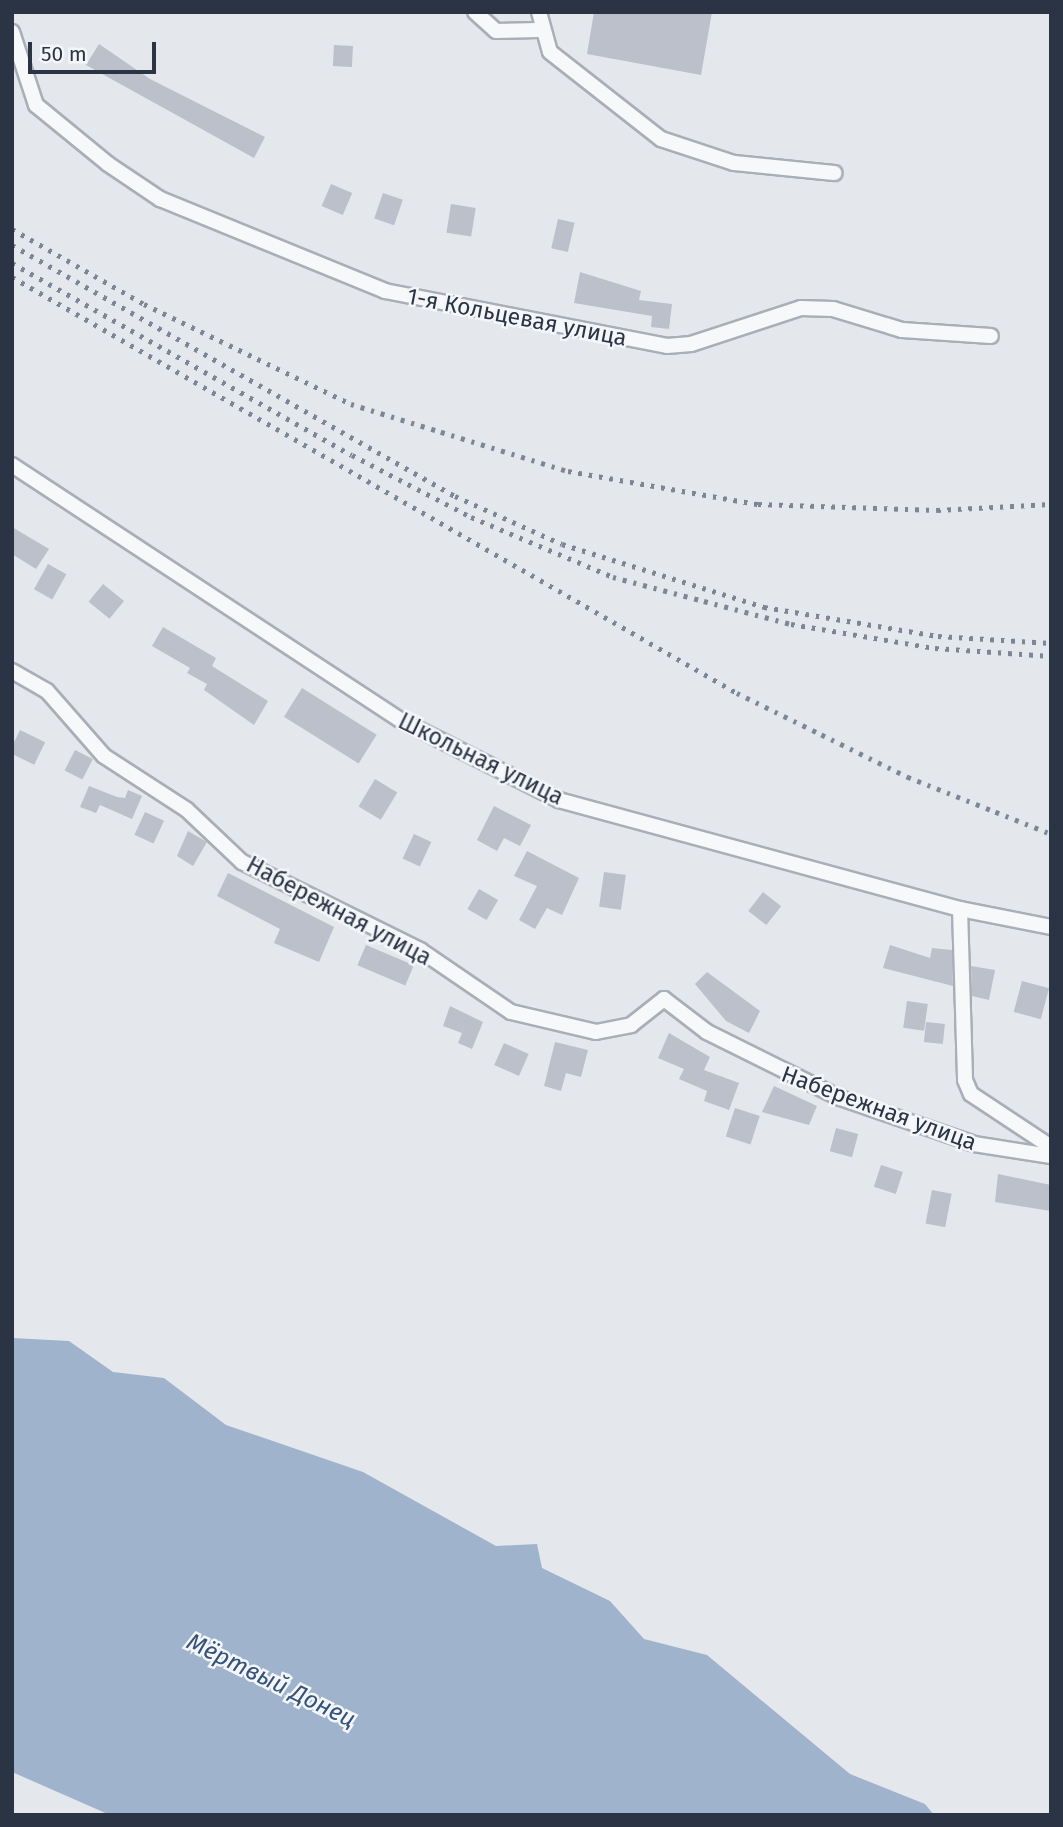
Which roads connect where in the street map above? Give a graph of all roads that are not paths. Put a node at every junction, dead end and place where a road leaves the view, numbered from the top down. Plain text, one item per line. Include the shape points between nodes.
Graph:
1 (475, 12) edge
2 (539, 12) edge
3 (539, 30) junction
4 (12, 32) edge
5 (835, 173) dead end
6 (991, 337) dead end
7 (12, 464) edge
8 (12, 671) edge
9 (960, 909) junction
10 (1051, 927) edge
11 (1051, 1147) edge
12 (1051, 1156) edge

1 - 3 street via 496,31
2 - 3 street
3 - 5 street via 550,52 597,94 661,139 734,163
4 - 6 street, 1-я Кольцевая улица via 36,105 108,164 160,199 384,292 667,346 691,344 801,308 833,309 902,330
7 - 9 street, Школьная улица via 402,722 480,764 559,800 650,828
8 - 12 street, Набережная улица via 47,691 104,756 187,810 242,862 420,950 511,1012 596,1032 631,1026 664,999 707,1032 840,1098 974,1144
9 - 10 street, Школьная улица
9 - 11 street, Набережная улица via 965,1080 971,1094

